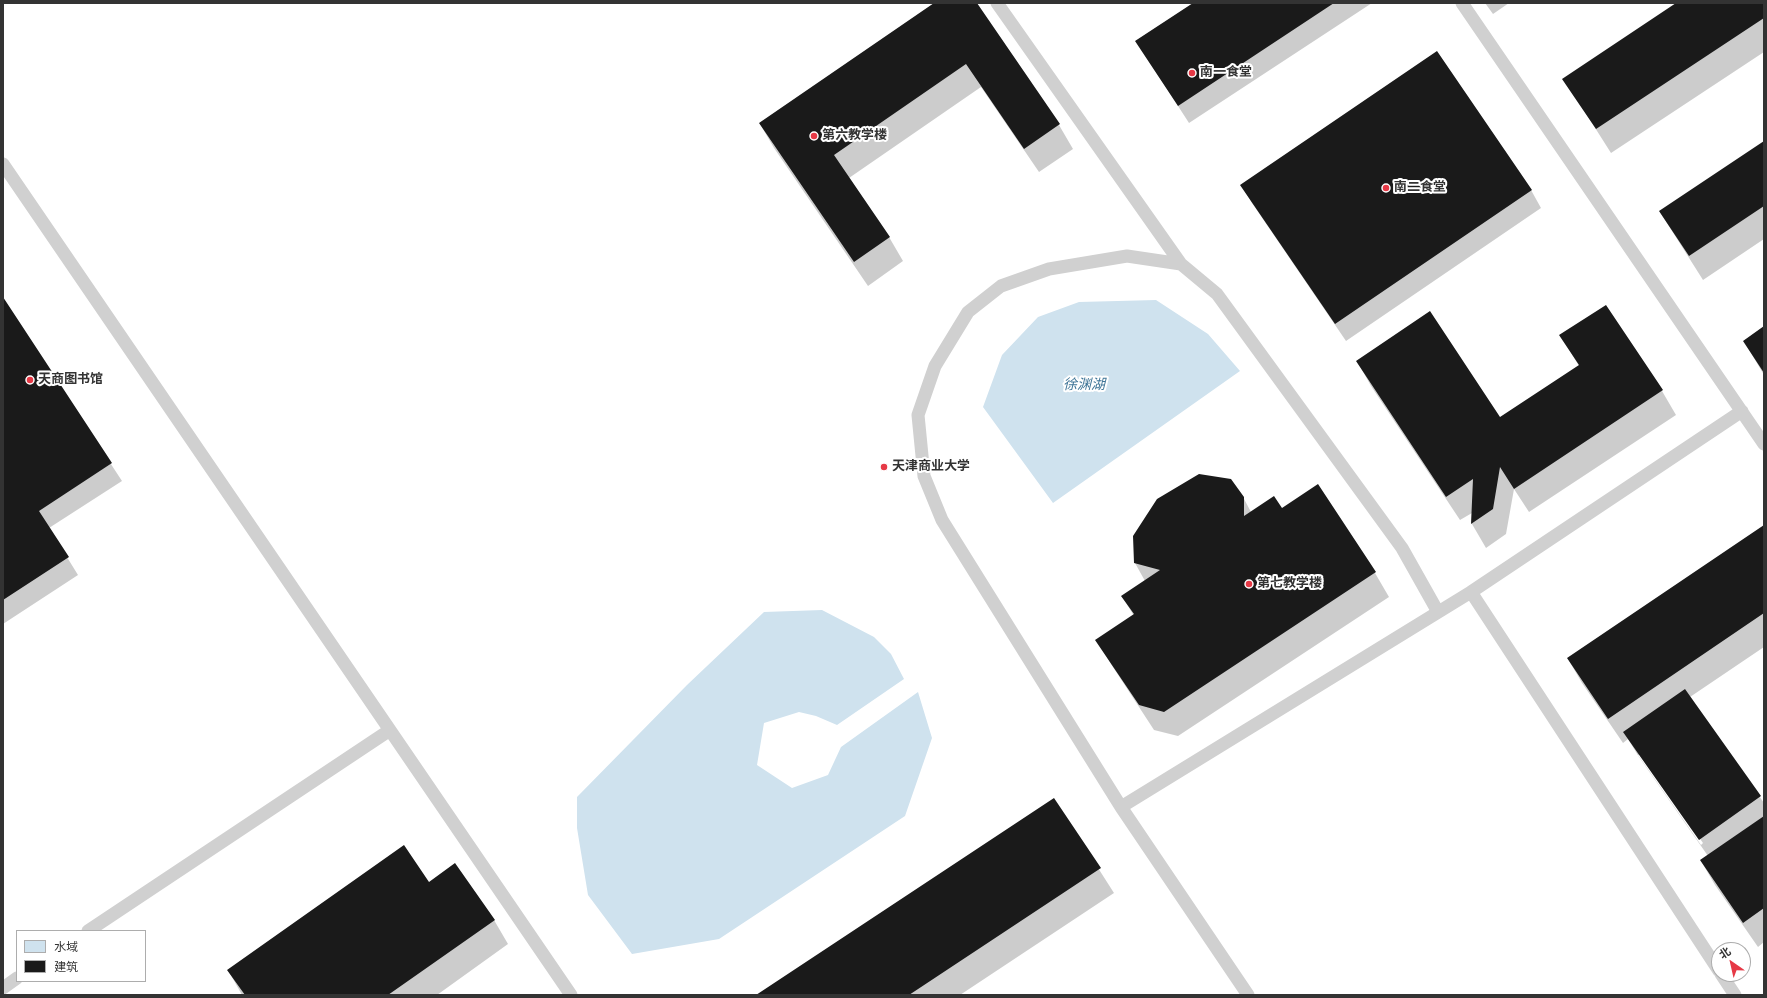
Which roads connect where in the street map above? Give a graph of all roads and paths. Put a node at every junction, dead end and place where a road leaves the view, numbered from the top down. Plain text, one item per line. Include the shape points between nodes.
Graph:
1 (996, 3) edge
2 (1462, 3) edge
3 (3, 164) edge
4 (1181, 264) junction
5 (1742, 412) junction
6 (1764, 444) edge
7 (1471, 592) junction
8 (1438, 612) junction
9 (390, 730) junction
10 (1121, 806) junction
11 (90, 930) edge
12 (1711, 959) edge
13 (16, 979) edge
14 (1726, 982) edge
15 (3, 988) edge
16 (571, 995) edge
17 (1248, 995) edge
18 (1735, 995) edge

1 - 4 lane
2 - 5 lane
3 - 9 lane
4 - 8 lane via 1217,294 1402,548
4 - 10 lane via 1127,256 1049,269 1001,286 968,312 935,366 918,415 924,476 942,520
5 - 6 lane
5 - 7 lane
7 - 8 lane
7 - 12 lane
8 - 10 lane
9 - 11 lane
9 - 16 lane
10 - 17 lane
13 - 15 lane
14 - 18 lane

